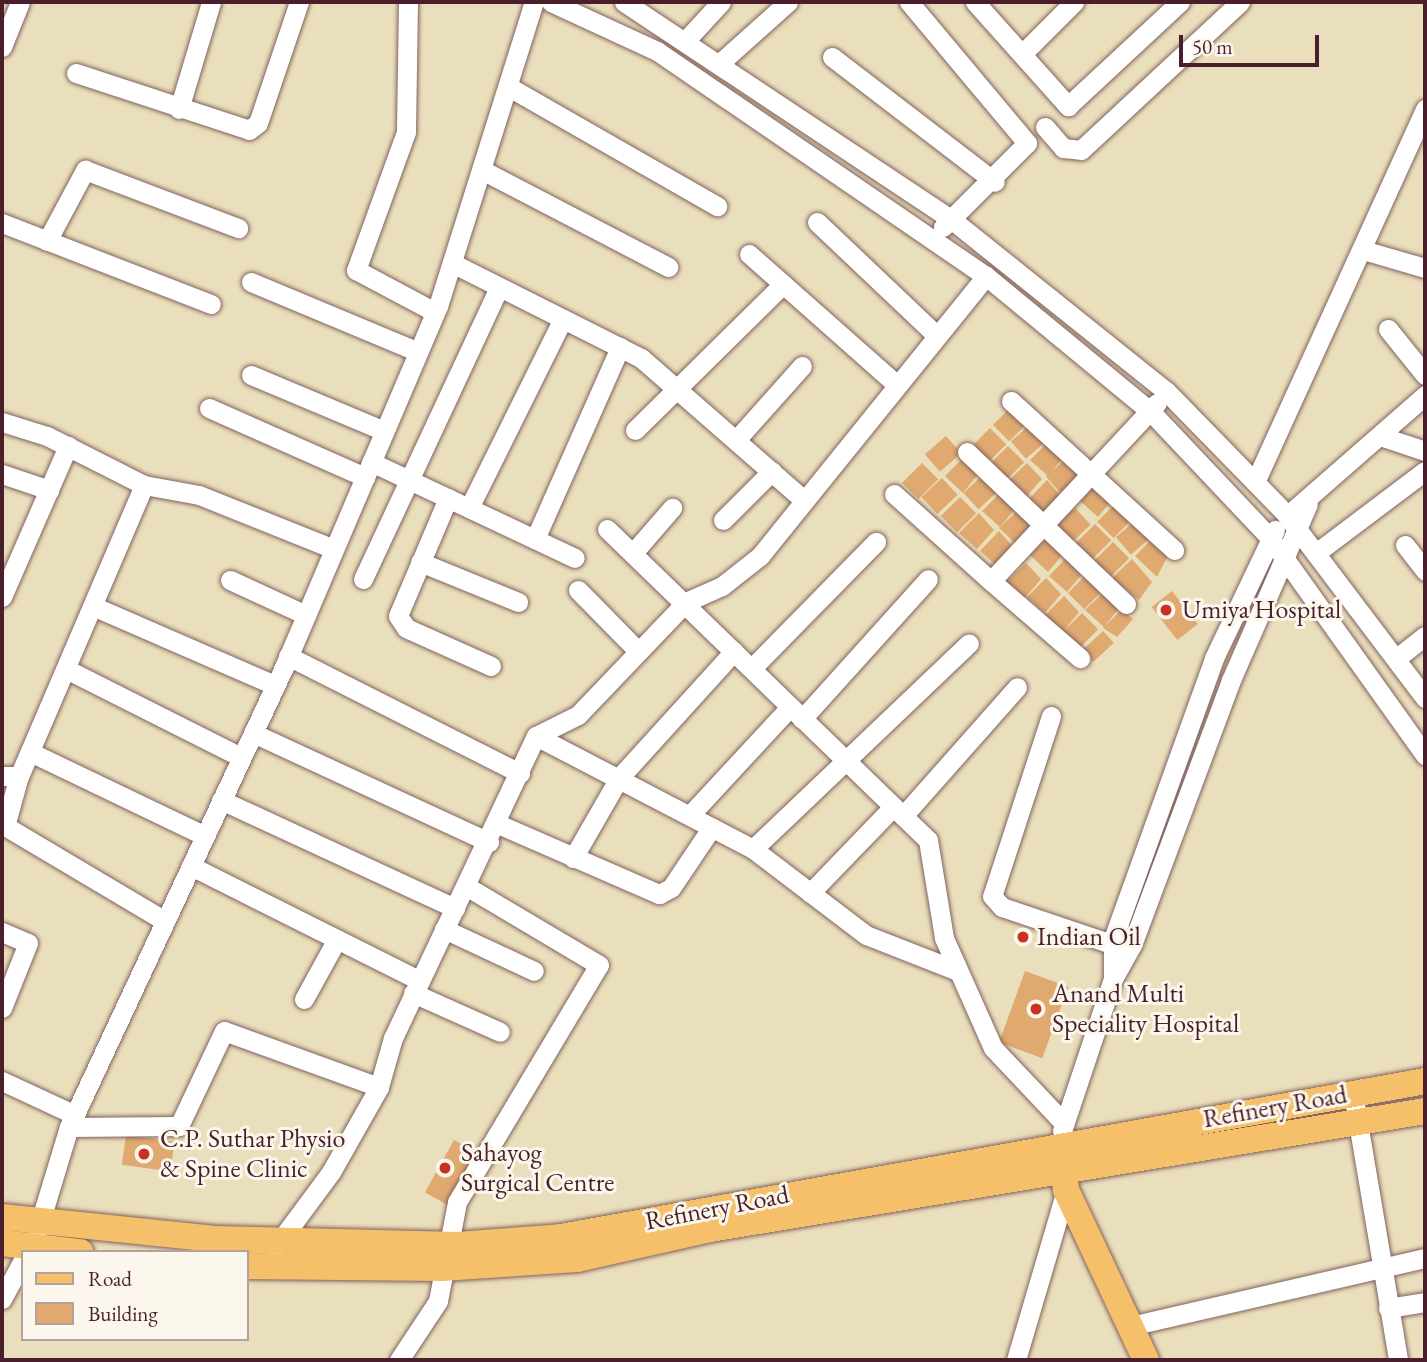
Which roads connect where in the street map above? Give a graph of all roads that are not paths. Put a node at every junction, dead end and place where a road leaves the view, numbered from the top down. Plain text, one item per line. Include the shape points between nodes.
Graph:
1 (20, 2) edge
2 (211, 2) edge
3 (299, 2) edge
4 (408, 2) edge
5 (534, 2) edge
6 (551, 2) edge
7 (624, 2) edge
8 (721, 2) edge
9 (788, 2) edge
10 (909, 2) edge
11 (1074, 2) edge
12 (1180, 2) edge
13 (1240, 2) edge
14 (983, 5) edge
15 (687, 39) junction
16 (2, 47) edge
17 (1021, 54) junction
18 (832, 57) dead end
19 (721, 62) junction
20 (76, 73) dead end
21 (509, 87) junction
22 (764, 92) junction
23 (1068, 106) junction
24 (179, 109) junction
25 (1425, 109) edge
26 (748, 113) junction
27 (1045, 127) junction
28 (1027, 143) junction
29 (482, 170) junction
30 (995, 182) junction
31 (717, 206) dead end
32 (951, 219) junction
33 (817, 222) dead end
34 (2, 223) edge
35 (238, 228) dead end
36 (931, 239) junction
37 (47, 241) junction
38 (1363, 250) junction
39 (749, 254) dead end
40 (452, 263) junction
41 (668, 267) dead end
42 (1425, 268) edge
43 (986, 276) junction
44 (251, 282) dead end
45 (783, 284) junction
46 (499, 287) junction
47 (211, 304) dead end
48 (435, 312) junction
49 (563, 319) junction
50 (1388, 329) dead end
51 (936, 335) junction
52 (620, 347) junction
53 (418, 352) junction
54 (802, 366) dead end
55 (251, 375) dead end
56 (1425, 375) edge
57 (896, 384) junction
58 (676, 388) junction
59 (1166, 391) junction
60 (1425, 395) edge
61 (1011, 401) dead end
62 (209, 408) dead end
63 (1150, 411) junction
64 (2, 422) edge
65 (635, 430) dead end
66 (384, 431) junction
67 (1382, 437) junction
68 (736, 440) junction
69 (68, 446) junction
70 (1425, 451) edge
71 (967, 452) dead end
72 (368, 469) junction
73 (772, 471) junction
74 (1425, 471) edge
75 (2, 474) edge
76 (1093, 475) junction
77 (409, 480) junction
78 (1256, 480) junction
79 (144, 485) junction
80 (49, 490) junction
81 (894, 494) dead end
82 (448, 498) junction
83 (804, 500) junction
84 (1308, 504) junction
85 (469, 508) junction
86 (672, 508) dead end
87 (1286, 513) junction
88 (723, 520) dead end
89 (1043, 527) junction
90 (607, 529) dead end
91 (1300, 532) junction
92 (1270, 537) junction
93 (535, 539) junction
94 (876, 542) dead end
95 (1405, 544) dead end
96 (334, 549) junction
97 (1174, 550) dead end
98 (1316, 552) junction
99 (633, 553) junction
100 (575, 558) dead end
101 (1286, 558) junction
102 (9, 561) edge
103 (420, 562) junction
104 (1425, 571) edge
105 (363, 579) dead end
106 (928, 579) dead end
107 (230, 580) dead end
108 (991, 581) junction
109 (578, 590) dead end
110 (2, 597) edge
111 (686, 601) junction
112 (518, 602) dead end
113 (1126, 604) dead end
114 (95, 607) junction
115 (306, 615) junction
116 (1425, 636) edge
117 (969, 643) dead end
118 (637, 650) junction
119 (734, 651) junction
120 (288, 656) junction
121 (1398, 657) junction
122 (1080, 658) dead end
123 (491, 666) dead end
124 (752, 668) junction
125 (68, 670) junction
126 (274, 685) junction
127 (1017, 687) dead end
128 (1424, 694) edge
129 (796, 713) junction
130 (1051, 716) dead end
131 (253, 733) junction
132 (536, 736) junction
133 (30, 752) junction
134 (1425, 755) edge
135 (241, 757) junction
136 (846, 762) junction
137 (520, 773) junction
138 (10, 776) edge
139 (619, 778) junction
140 (221, 800) junction
141 (898, 811) junction
142 (690, 815) junction
143 (498, 824) junction
144 (712, 827) junction
145 (205, 836) junction
146 (489, 842) junction
147 (753, 849) junction
148 (573, 858) junction
149 (191, 866) junction
150 (466, 886) junction
151 (810, 893) junction
152 (455, 908) junction
153 (165, 921) junction
154 (444, 929) junction
155 (2, 932) edge
156 (337, 939) junction
157 (1111, 944) junction
158 (534, 971) dead end
159 (958, 971) junction
160 (1113, 979) junction
161 (416, 986) junction
162 (304, 999) dead end
163 (2, 1008) edge
164 (500, 1032) dead end
165 (2, 1081) edge
166 (1425, 1081) edge
167 (379, 1087) junction
168 (1353, 1093) junction
169 (1425, 1111) edge
170 (72, 1121) junction
171 (1357, 1122) junction
172 (1062, 1133) junction
173 (1065, 1182) junction
174 (6, 1227) edge
175 (277, 1238) junction
176 (30, 1246) edge
177 (63, 1250) edge
178 (444, 1256) junction
179 (1425, 1258) edge
180 (21, 1263) edge
181 (258, 1266) edge
182 (1381, 1268) junction
183 (2, 1299) edge
184 (1425, 1302) edge
185 (1388, 1308) junction
186 (1130, 1326) junction
187 (399, 1360) edge
188 (1016, 1360) edge
189 (1146, 1360) edge
190 (1398, 1360) edge

1 - 16 street
2 - 24 street
3 - 24 street via 255,127 244,130
4 - 48 street via 406,132 356,270
5 - 21 street
6 - 26 street via 643,42
7 - 15 street
8 - 15 street
9 - 19 street
10 - 28 street
11 - 17 street
12 - 23 street
13 - 27 street via 1081,150 1063,148
14 - 17 street
15 - 19 street
17 - 23 street
18 - 30 street
19 - 22 street
20 - 24 street
21 - 29 street
21 - 31 street
22 - 26 street
22 - 32 street
23 - 27 street
25 - 38 street
26 - 36 street
27 - 28 street
28 - 30 street
29 - 40 street
29 - 41 street
30 - 32 street
32 - 36 street
32 - 59 street
33 - 51 street
34 - 37 street
35 - 37 street via 85,170
36 - 43 street
37 - 47 street
38 - 42 street
38 - 78 street
39 - 45 street
40 - 46 street
40 - 48 street
43 - 51 street
43 - 63 street
44 - 53 street
45 - 57 street
45 - 58 street
46 - 49 street
46 - 77 street
48 - 53 street
49 - 52 street
49 - 85 street
50 - 56 street
51 - 57 street
52 - 58 street
52 - 93 street
53 - 66 street
54 - 68 street
55 - 66 street
57 - 83 street
58 - 65 street
58 - 68 street
59 - 63 street
59 - 78 street
60 - 67 street
61 - 76 street
62 - 72 street
63 - 76 street
63 - 92 street
64 - 69 street
66 - 72 street
67 - 70 street
67 - 84 street
68 - 73 street
69 - 79 street
69 - 80 street
71 - 89 street
72 - 77 street
72 - 96 street
73 - 83 street
73 - 88 street
74 - 98 street
75 - 80 street
76 - 89 street
76 - 97 street
77 - 82 street
77 - 105 street
78 - 87 street
79 - 96 street via 199,495
79 - 114 street
80 - 102 street
81 - 108 street
82 - 85 street
82 - 103 street
83 - 111 street via 760,556 722,586
84 - 87 street
84 - 91 street
85 - 93 street
86 - 99 street
87 - 91 street
87 - 92 street
89 - 108 street
89 - 113 street
90 - 99 street
91 - 98 street
91 - 101 street
92 - 101 street
92 - 157 street via 1214,658
93 - 100 street
94 - 124 street
95 - 104 street
96 - 115 street
98 - 121 street
99 - 111 street
101 - 134 street
101 - 160 street via 1231,680 1132,945
102 - 110 street
103 - 112 street
103 - 123 street via 399,610 400,622
106 - 129 street
107 - 115 street
108 - 122 street
109 - 118 street
111 - 118 street
111 - 119 street
114 - 125 street
114 - 126 street
115 - 120 street
116 - 121 street
117 - 136 street
118 - 132 street via 578,715
119 - 124 street
119 - 139 street
120 - 126 street
120 - 137 street
121 - 128 street
124 - 129 street
125 - 133 street
125 - 135 street
126 - 131 street
127 - 141 street
129 - 136 street
129 - 142 street
130 - 157 street via 992,896 1002,907
131 - 135 street
131 - 146 street
132 - 137 street
132 - 139 street
133 - 138 street
133 - 145 street
135 - 140 street
136 - 141 street
136 - 147 street
137 - 143 street
138 - 153 street via 5,826
139 - 142 street
139 - 148 street
140 - 145 street
140 - 152 street
141 - 151 street
141 - 159 street via 928,840 944,938
142 - 144 street
143 - 146 street
143 - 148 street
144 - 147 street
144 - 148 street via 671,888 659,894
145 - 149 street
146 - 150 street
147 - 151 street
149 - 153 street
149 - 156 street
150 - 152 street
150 - 178 street via 599,965 457,1202
151 - 159 street via 866,935
152 - 154 street
153 - 170 street
154 - 158 street
154 - 161 street
155 - 163 street via 28,943
156 - 161 street
156 - 162 street
157 - 160 street
159 - 172 street via 993,1048
160 - 172 street
161 - 164 street
161 - 167 street
165 - 170 street
166 - 168 main road, Refinery Road
167 - 170 street via 224,1031 179,1126
167 - 175 street via 331,1172
168 - 171 street
168 - 172 main road, Refinery Road
169 - 171 main road, Refinery Road
170 - 176 street
171 - 173 main road, Refinery Road
171 - 182 street
172 - 173 main road
172 - 178 main road, Refinery Road via 597,1232
173 - 178 main road, Refinery Road via 710,1229 577,1259
173 - 186 main road
173 - 188 street
174 - 176 main road, Refinery Road
175 - 176 main road, Refinery Road
175 - 178 main road, Refinery Road
175 - 181 street
176 - 177 main road, Refinery Road
178 - 181 main road, Refinery Road
178 - 187 street via 438,1301
179 - 182 street
180 - 183 street
182 - 185 street
182 - 186 street
184 - 185 street
185 - 190 street
186 - 189 main road

